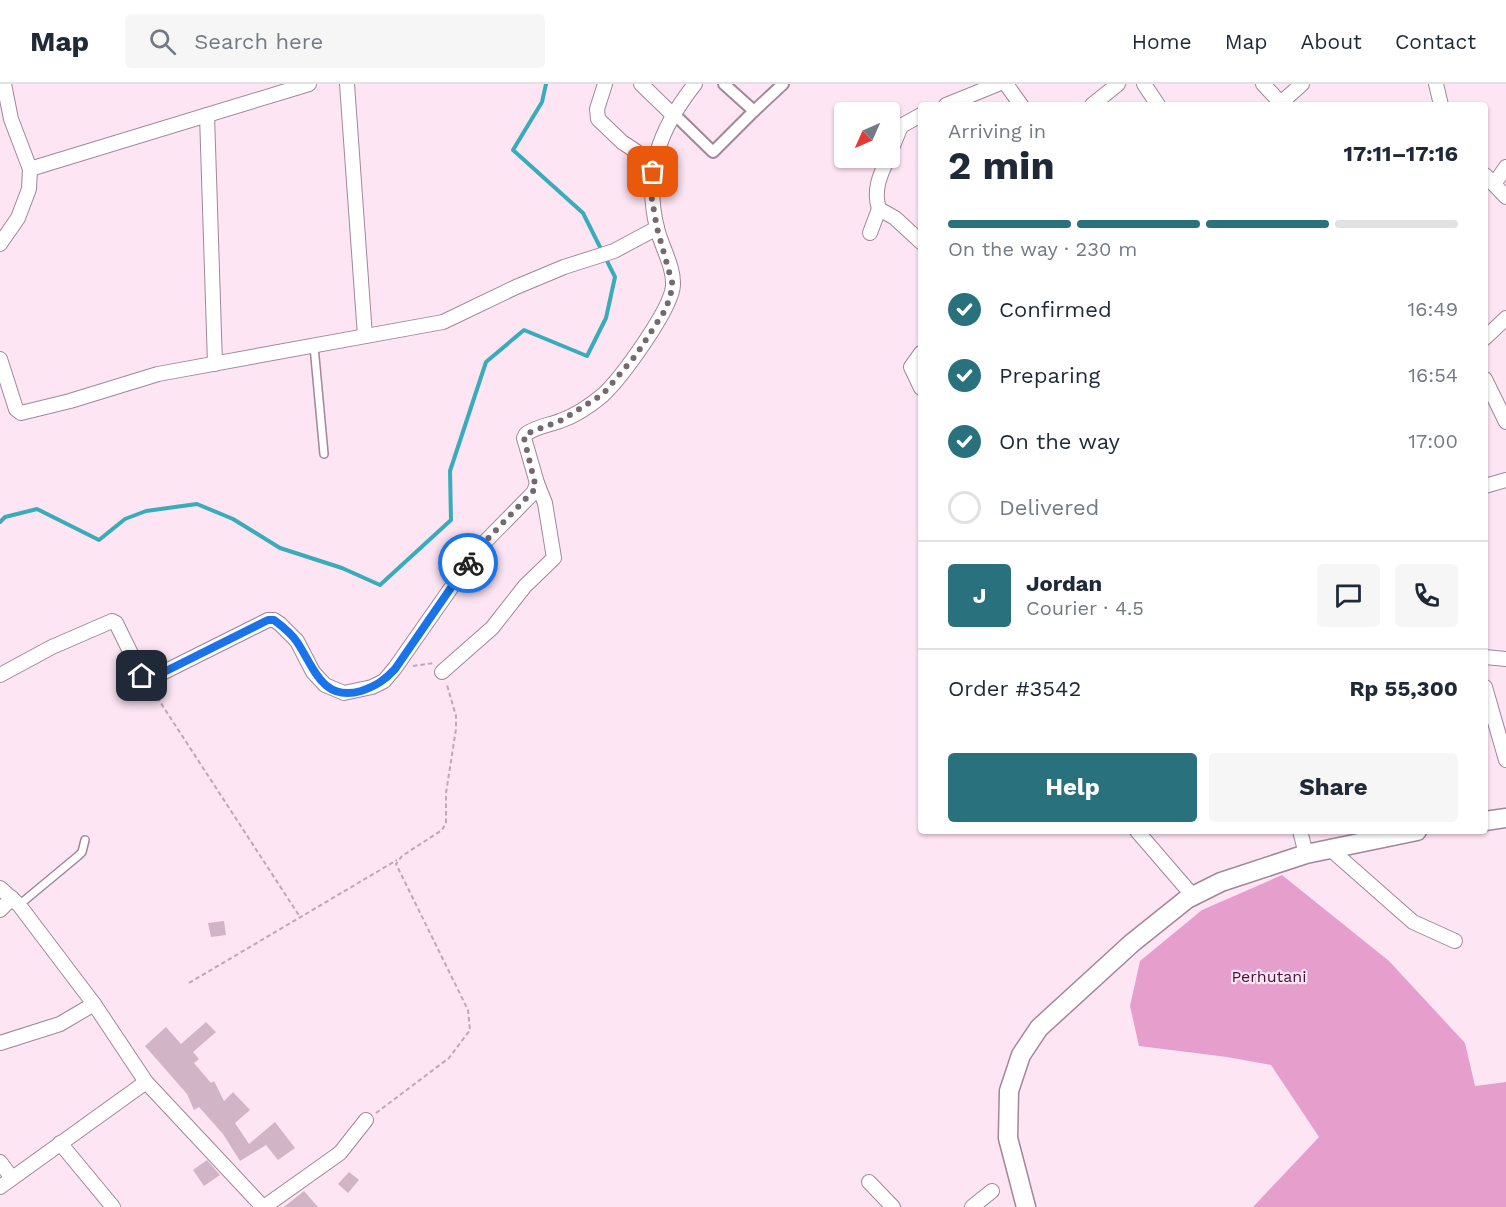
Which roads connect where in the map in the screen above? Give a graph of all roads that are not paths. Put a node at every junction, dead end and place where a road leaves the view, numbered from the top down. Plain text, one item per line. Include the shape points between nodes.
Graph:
1 (4, 84) edge
2 (309, 84) edge
3 (346, 84) edge
4 (605, 84) edge
5 (641, 84) edge
6 (695, 84) edge
7 (724, 84) edge
8 (783, 84) edge
9 (999, 84) edge
10 (1006, 84) edge
11 (1118, 84) edge
12 (1144, 84) edge
13 (1263, 84) edge
14 (1302, 84) edge
15 (1436, 84) edge
16 (954, 102) edge
17 (1020, 102) edge
18 (1096, 102) edge
19 (1156, 102) edge
20 (1440, 102) edge
21 (754, 111) junction
22 (673, 113) junction
23 (207, 115) junction
24 (918, 117) edge
25 (900, 128) edge
26 (655, 164) junction
27 (1506, 167) edge
28 (883, 168) edge
29 (30, 169) junction
30 (1490, 179) edge
31 (1506, 197) edge
32 (879, 209) junction
33 (657, 228) junction
34 (870, 233) dead end
35 (918, 239) edge
36 (0, 244) edge
37 (1506, 318) edge
38 (1488, 335) edge
39 (365, 336) junction
40 (314, 345) junction
41 (918, 357) edge
42 (0, 358) edge
43 (215, 364) junction
44 (918, 382) edge
45 (1488, 386) edge
46 (1506, 422) edge
47 (324, 454) dead end
48 (1506, 480) edge
49 (537, 483) junction
50 (1488, 485) edge
51 (1488, 657) edge
52 (1506, 659) edge
53 (442, 672) road end
54 (0, 675) edge
55 (1488, 697) edge
56 (1506, 760) edge
57 (1506, 818) edge
58 (1488, 821) edge
59 (1140, 834) edge
60 (1301, 834) edge
61 (1401, 834) edge
62 (85, 840) dead end
63 (1329, 848) junction
64 (1306, 854) junction
65 (0, 888) edge
66 (1192, 896) junction
67 (16, 902) junction
68 (0, 910) edge
69 (1455, 941) dead end
70 (94, 1004) junction
71 (0, 1043) edge
72 (147, 1082) junction
73 (366, 1120) road end
74 (60, 1143) junction
75 (0, 1162) edge
76 (12, 1178) junction
77 (869, 1182) dead end
78 (0, 1187) edge
79 (992, 1191) dead end
80 (113, 1207) edge
81 (263, 1207) edge
82 (893, 1207) edge
83 (972, 1207) edge
84 (1026, 1207) edge

1 - 29 street via 11,118
2 - 23 street
3 - 39 street
4 - 26 street via 598,119
5 - 22 street
6 - 22 street
7 - 21 street
8 - 21 street
9 - 16 street
10 - 17 street
11 - 18 street
12 - 19 street
13 - 14 street via 1280,102
15 - 20 street
21 - 22 street via 712,152
22 - 26 street
23 - 29 street
23 - 43 street
24 - 25 street
26 - 33 street via 651,194
27 - 30 street
28 - 32 street via 875,198
29 - 36 street via 29,189 18,218
30 - 31 street
32 - 34 street
32 - 35 street
33 - 39 street via 614,251 516,287 452,320
33 - 49 street via 673,279 666,309 636,355 603,394 562,420 526,434
37 - 38 street
39 - 40 street
40 - 43 street
40 - 47 lane
41 - 44 street via 911,367
42 - 43 street via 19,412 70,402 158,374
45 - 46 street
48 - 50 street
49 - 53 street via 545,503 554,558 525,586 492,628
49 - 54 street via 534,492 479,548 395,669 372,687 344,693 325,685 313,672 297,641 274,620 150,679 144,678 112,621
51 - 52 street
55 - 56 street
57 - 58 street
59 - 66 street
60 - 64 street
61 - 63 street
62 - 67 lane via 78,856
63 - 64 street
63 - 69 street via 1413,922
64 - 66 street via 1221,882
65 - 67 street
66 - 84 street via 1175,906 1083,986 1039,1028 1022,1055 1009,1090 1006,1129
67 - 68 street
67 - 70 street
70 - 71 street via 53,1026
70 - 72 street
72 - 74 street
72 - 81 street
73 - 81 street via 340,1153
74 - 76 street
74 - 80 street
75 - 76 street
76 - 78 street
77 - 82 street
79 - 83 street

